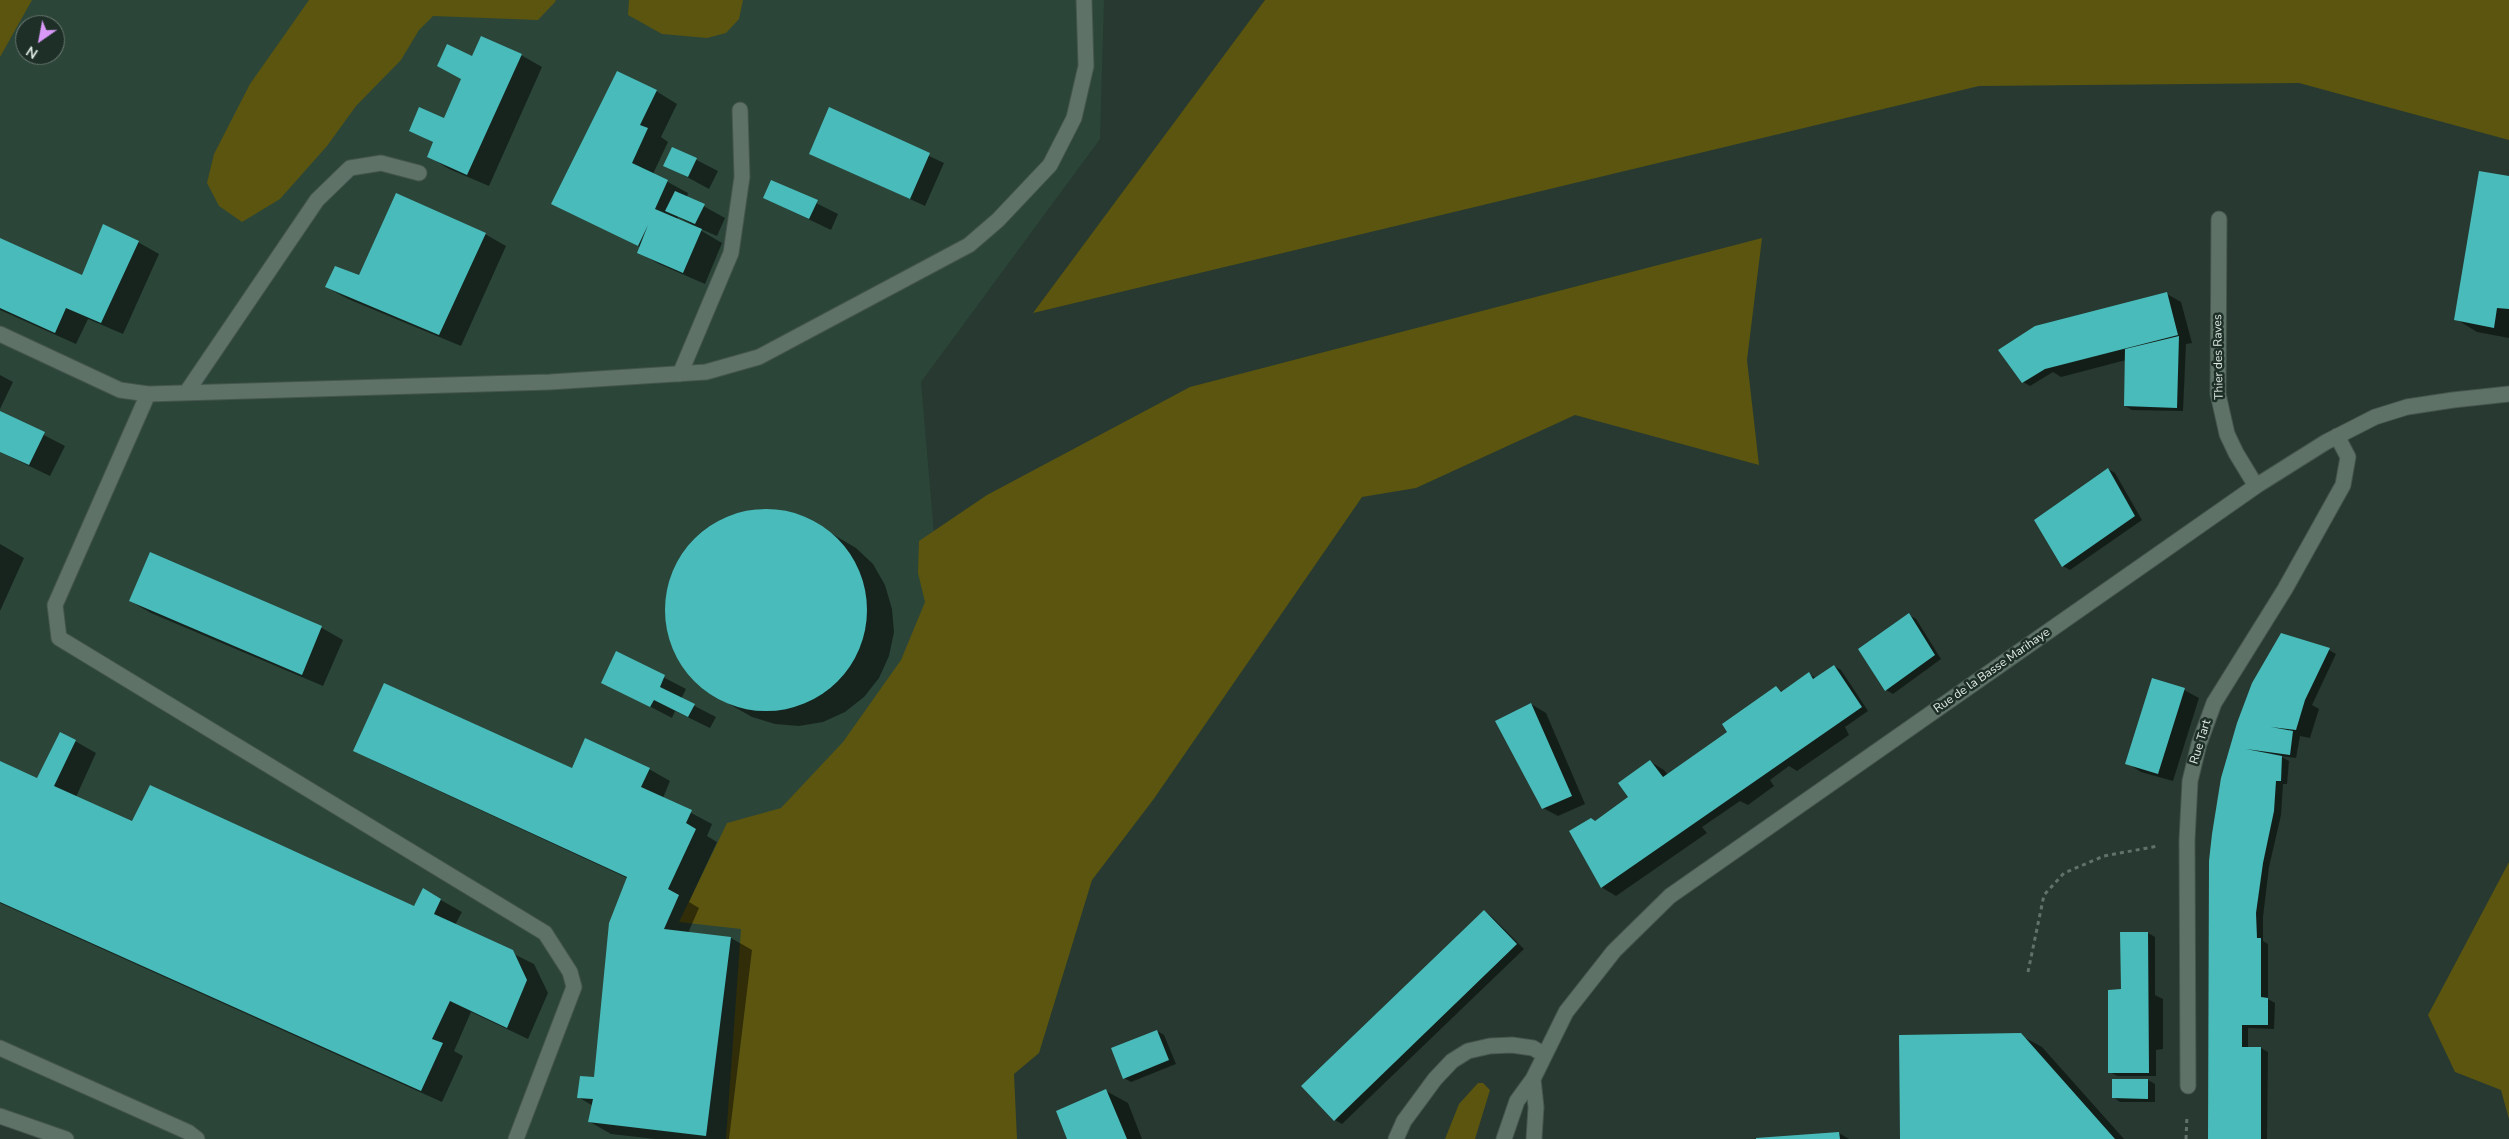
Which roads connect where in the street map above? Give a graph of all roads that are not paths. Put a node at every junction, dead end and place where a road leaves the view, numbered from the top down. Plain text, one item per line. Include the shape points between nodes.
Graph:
1 (1084, 0) edge
2 (740, 110) dead end
3 (419, 173) dead end
4 (2219, 219) dead end
5 (0, 334) edge
6 (680, 374) junction
7 (186, 393) junction
8 (148, 394) junction
9 (2509, 394) edge
10 (2337, 436) junction
11 (2256, 486) junction
12 (0, 1048) edge
13 (1543, 1054) junction
14 (1533, 1079) junction
15 (2188, 1086) dead end
16 (0, 1116) edge
17 (66, 1139) edge
18 (197, 1139) edge
19 (516, 1139) edge
20 (1396, 1139) edge
21 (1504, 1139) edge
22 (1534, 1139) edge

1 - 6 street via 1086,66 1074,118 1050,165 998,220 969,246 759,357 706,372
2 - 6 street via 742,177 731,253
3 - 7 street via 380,163 350,168 317,200
4 - 11 street, Thier des Raves via 2218,394 2227,434
5 - 8 street via 120,390
6 - 7 street via 550,382
7 - 8 street
8 - 19 street via 55,605 59,638 545,933 570,972 574,987
9 - 10 street, Rue de la Basse Marihaye via 2407,407 2374,417
10 - 11 street, Rue de la Basse Marihaye
10 - 15 street, Rue Tart via 2348,457 2343,485 2285,589 2214,703 2190,781 2187,840
11 - 13 street, Rue de la Basse Marihaye via 1670,896 1642,921 1590,978 1566,1012
12 - 18 street via 188,1132
13 - 14 street, Rue de la Basse Marihaye
13 - 20 street via 1533,1048 1512,1045 1468,1051 1452,1061 1435,1079 1404,1121
14 - 21 street, Rue de la Basse Marihaye via 1517,1101
14 - 22 street, Rue de la Basse Marihaye via 1536,1107
16 - 17 street

